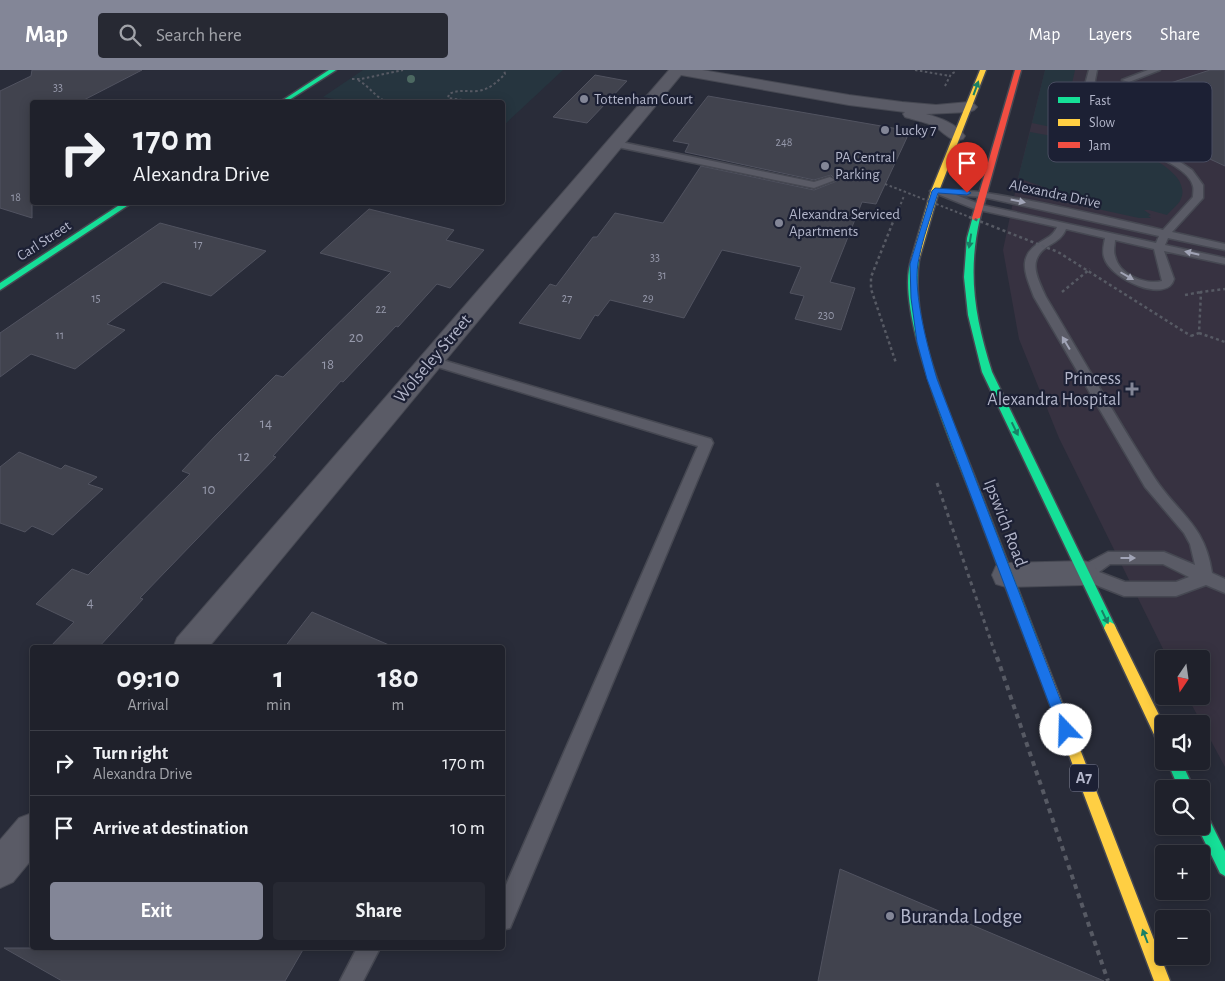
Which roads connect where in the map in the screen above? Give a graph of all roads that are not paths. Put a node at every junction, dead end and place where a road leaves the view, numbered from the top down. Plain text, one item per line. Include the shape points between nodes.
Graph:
1 (677, 70) edge
2 (983, 70) edge
3 (1018, 70) edge
4 (1156, 70) edge
5 (330, 72) edge
6 (1126, 80) dead end
7 (286, 100) edge
8 (849, 100) junction
9 (969, 106) junction
10 (957, 136) junction
11 (616, 144) junction
12 (1173, 162) edge
13 (830, 180) dead end
14 (935, 191) junction
15 (983, 194) junction
16 (125, 205) edge
17 (979, 207) junction
18 (1063, 225) junction
19 (1166, 234) junction
20 (1110, 236) junction
21 (1159, 245) junction
22 (1225, 247) edge
23 (1225, 261) edge
24 (0, 287) edge
25 (432, 361) junction
26 (1084, 573) junction
27 (1006, 575) junction
28 (1205, 578) junction
29 (1225, 586) edge
30 (191, 645) edge
31 (1155, 721) edge
32 (30, 833) edge
33 (1209, 835) edge
34 (1225, 868) edge
35 (0, 869) edge
36 (505, 913) edge
37 (368, 950) edge
38 (351, 981) edge
39 (1162, 981) edge

1 - 8 street
1 - 11 street, Wolseley Street
9 -> 2 main road, Ipswich Road / A7
3 - 15 main road
4 - 6 lane
5 - 7 main road
8 - 9 street via 936,110
8 - 10 street via 939,123
9 - 10 main road, Ipswich Road / A7
10 - 14 main road, Ipswich Road / A7
11 - 13 lane via 814,185
11 - 25 street, Wolseley Street
12 - 19 lane via 1192,176 1200,192
14 - 15 lane, Alexandra Drive
14 - 17 lane, Alexandra Drive
14 - 27 main road, Ipswich Road / A7 via 914,264 922,342 932,379
15 - 17 main road
15 -> 19 lane, Alexandra Drive
16 - 24 main road, Carl Street
17 - 18 lane, Alexandra Drive
17 -> 26 main road via 969,241 968,277 976,336 987,372
18 - 20 lane, Alexandra Drive
28 -> 18 lane via 1197,542 1150,483 1040,297 1030,259 1033,251 1057,236
19 - 21 lane
19 - 22 lane, Alexandra Drive
20 - 21 lane, Alexandra Drive
20 -> 21 lane via 1109,256 1114,267 1148,286 1168,281
23 -> 21 lane, Alexandra Drive
25 - 30 street, Wolseley Street
25 - 36 lane via 706,443
26 - 27 street
26 - 28 lane via 1124,588 1176,589
26 -> 28 lane via 1108,558 1164,558
26 -> 31 main road
39 -> 27 main road, Ipswich Road / A7
28 - 29 lane
32 - 35 street
33 - 34 main road
37 - 38 lane

